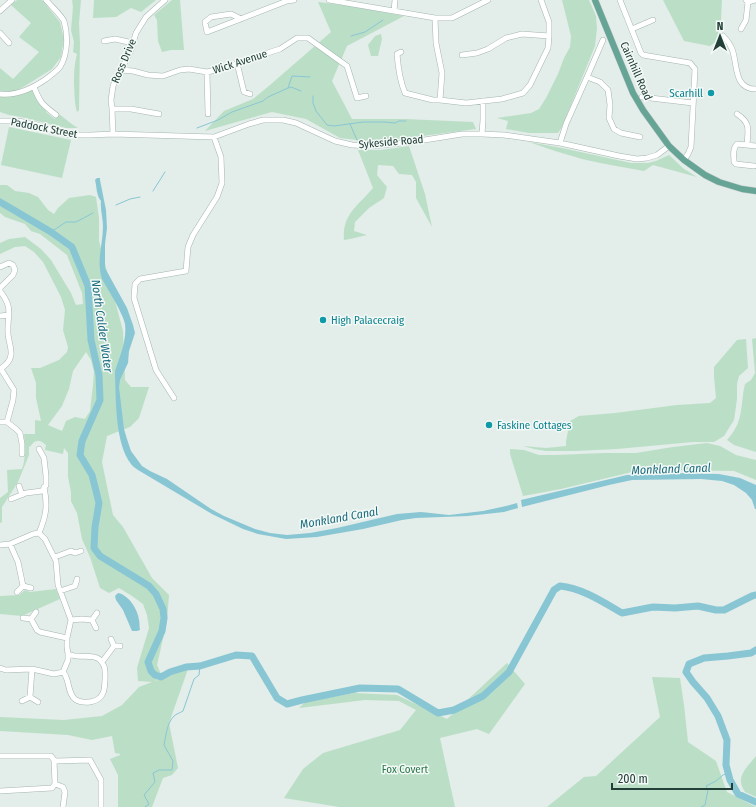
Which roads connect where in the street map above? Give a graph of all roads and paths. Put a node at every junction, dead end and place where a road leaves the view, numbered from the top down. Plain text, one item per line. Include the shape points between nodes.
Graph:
1 (12, 0) edge
2 (46, 0) edge
3 (165, 0) edge
4 (294, 0) edge
5 (329, 0) edge
6 (395, 0) edge
7 (488, 0) edge
8 (542, 0) edge
9 (595, 0) edge
10 (620, 0) edge
11 (755, 0) edge
12 (747, 1) edge
13 (394, 11) junction
14 (0, 12) edge
15 (435, 18) junction
16 (241, 19) junction
17 (654, 20) dead end
18 (632, 28) junction
19 (741, 29) dead end
20 (0, 33) edge
21 (549, 36) junction
22 (722, 36) dead end
23 (104, 40) dead end
24 (603, 40) dead end
25 (9, 42) dead end
26 (133, 43) junction
27 (401, 52) dead end
28 (462, 55) dead end
29 (237, 64) junction
30 (121, 70) junction
31 (207, 72) junction
32 (588, 77) junction
33 (34, 87) junction
34 (756, 89) edge
35 (0, 94) edge
36 (250, 94) dead end
37 (366, 96) dead end
38 (642, 97) dead end
39 (440, 100) junction
40 (483, 101) junction
41 (693, 103) junction
42 (112, 109) junction
43 (159, 114) dead end
44 (208, 114) dead end
45 (737, 114) dead end
46 (56, 115) dead end
47 (2, 120) edge
48 (113, 134) junction
49 (482, 134) junction
50 (91, 135) joint
51 (214, 137) junction
52 (640, 137) dead end
53 (560, 143) junction
54 (747, 145) junction
55 (669, 146) junction
56 (756, 146) edge
57 (684, 160) junction
58 (754, 166) dead end
59 (756, 191) edge
60 (0, 270) edge
61 (0, 288) edge
62 (0, 291) edge
63 (0, 316) edge
64 (9, 316) junction
65 (0, 369) edge
66 (174, 398) dead end
67 (0, 422) edge
68 (6, 422) junction
69 (39, 449) dead end
70 (22, 454) dead end
71 (19, 486) dead end
72 (44, 487) junction
73 (22, 495) junction
74 (11, 499) dead end
75 (38, 533) junction
76 (10, 544) junction
77 (0, 545) edge
78 (81, 551) dead end
79 (54, 557) junction
80 (77, 579) dead end
81 (23, 586) junction
82 (31, 588) dead end
83 (60, 591) junction
84 (17, 592) dead end
85 (36, 612) dead end
86 (97, 613) dead end
87 (23, 618) dead end
88 (31, 619) junction
89 (71, 620) junction
90 (92, 620) junction
91 (96, 628) dead end
92 (67, 638) junction
93 (110, 639) dead end
94 (114, 646) junction
95 (120, 646) dead end
96 (68, 654) junction
97 (102, 662) junction
98 (0, 668) edge
99 (32, 669) junction
100 (63, 672) junction
101 (30, 697) junction
102 (22, 701) dead end
103 (38, 702) dead end
104 (0, 756) edge
105 (54, 760) junction
106 (55, 784) junction
107 (0, 791) edge
108 (63, 807) edge
109 (101, 807) edge

1 - 14 street
2 - 33 street via 63,20 67,39 60,66
3 - 26 street, Ross Drive via 146,17
4 - 16 street
5 - 13 street
6 - 13 street
7 - 15 street via 452,18
8 - 21 street via 549,22
9 - 55 main road, Cairnhill Road via 633,93
10 - 18 street
11 - 12 street
12 - 19 street via 746,20
13 - 15 street
15 - 39 street via 436,43 442,74
16 - 16 street via 231,14 211,18 205,22 207,32
17 - 18 street
18 - 41 street via 643,55 690,63 695,69
20 - 25 street
21 - 28 street via 522,34 506,38 477,53
21 - 40 street via 548,48 530,86 525,91 502,99
22 - 34 street via 732,50 738,78 744,86
23 - 26 street via 115,39
24 - 32 street
26 - 30 street, Ross Drive
27 - 39 street via 397,54 405,93
29 - 31 street, Wick Avenue
29 - 36 street via 244,92
29 - 37 street, Wick Avenue via 280,49 297,38 308,38 347,66 357,98
30 - 31 street, Wick Avenue via 163,76 180,70
30 - 42 street, Ross Drive via 113,86
31 - 44 street
32 - 52 street via 600,82 608,90 609,118 614,130
32 - 53 street
33 - 35 street via 21,92
33 - 46 street via 38,99
38 - 41 street
39 - 40 street via 466,103
40 - 49 street
41 - 57 street via 691,147
42 - 43 street via 131,109
42 - 48 street, Ross Drive
45 - 54 street via 748,126
47 - 50 street, Paddock Street via 34,124 69,134
48 - 50 street, Sykeside Road
48 - 51 street, Sykeside Road
49 - 51 street, Sykeside Road via 352,146 335,141 296,122 263,120
49 - 53 street, Sykeside Road
51 - 66 street via 221,157 222,183 217,197 188,247 186,271 140,279 135,284 134,298 156,370
53 - 55 street, Sykeside Road via 637,158 657,155
54 - 56 street
54 - 58 street via 737,144 734,147 734,162
55 - 57 main road, Cairnhill Road
57 - 59 main road, Cairnhill Road via 719,182
60 - 61 street via 9,263 14,270 13,275
62 - 64 street via 9,306
63 - 64 street
64 - 65 street via 11,354 8,362
65 - 68 street via 14,390
67 - 68 street
68 - 70 street via 20,433
69 - 72 street via 45,464
71 - 73 street
72 - 73 street via 42,491
72 - 75 street via 46,514
73 - 74 street
75 - 76 street
75 - 79 street via 45,539
76 - 77 street
76 - 81 street via 18,562
78 - 79 street via 75,553 71,550
79 - 83 street
80 - 83 street via 75,586
81 - 82 street
81 - 84 street
83 - 89 street
85 - 88 street
86 - 90 street
87 - 88 street
88 - 92 street via 40,632
89 - 90 street
89 - 92 street
90 - 91 street
92 - 96 street
93 - 94 street
94 - 95 street
94 - 97 street
96 - 97 street via 96,657
96 - 100 street
97 - 100 street via 105,667 104,692 95,701 75,699
98 - 99 street
99 - 100 street via 54,674
99 - 101 street
101 - 102 street
101 - 103 street
104 - 105 street via 51,756
105 - 106 street
105 - 109 street via 90,760 101,780
106 - 107 street via 52,788
106 - 108 street via 63,787 65,792

